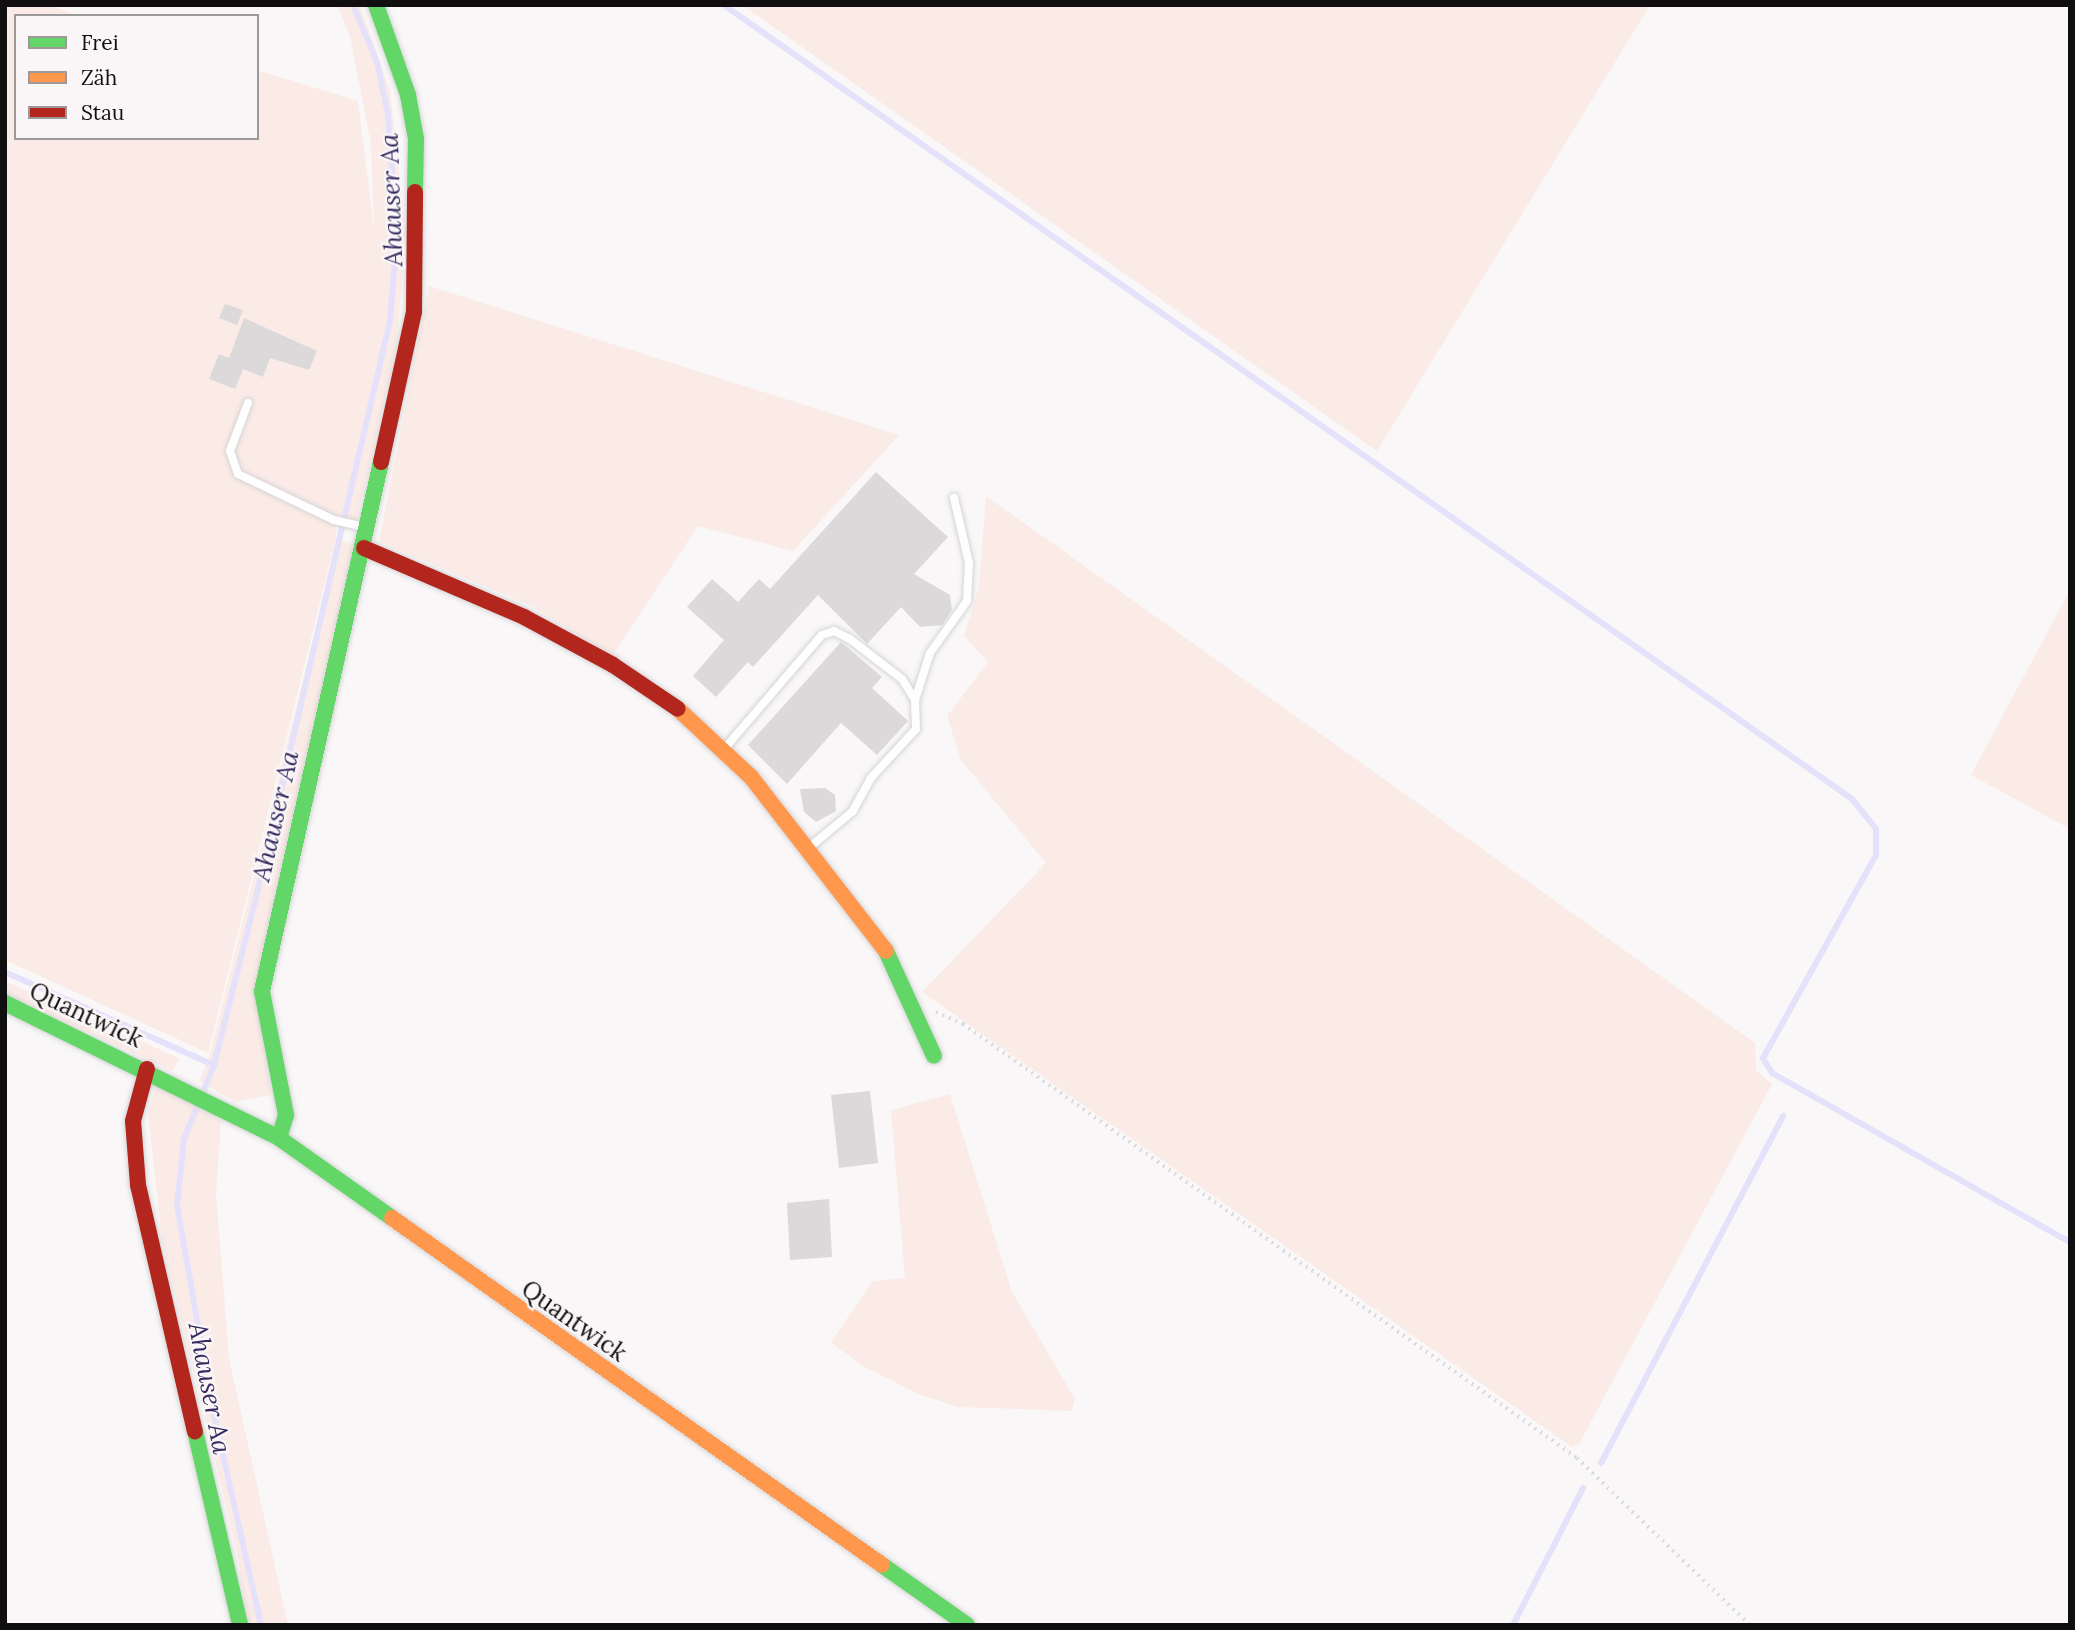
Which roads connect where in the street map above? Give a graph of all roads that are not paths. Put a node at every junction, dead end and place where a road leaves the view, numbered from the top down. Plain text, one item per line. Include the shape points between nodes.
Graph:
1 (376, 5) edge
2 (248, 403) dead end
3 (954, 498) dead end
4 (363, 526) junction
5 (364, 548) junction
6 (915, 700) junction
7 (723, 750) junction
8 (808, 849) junction
9 (5, 1003) edge
10 (934, 1056) dead end
11 (147, 1069) junction
12 (279, 1138) junction
13 (240, 1625) edge
14 (967, 1625) edge

1 - 4 street via 408,95 419,209 408,358
2 - 4 lane via 230,451 233,468 252,482 334,520
3 - 6 lane via 969,563 967,601 930,653
4 - 5 street
5 - 7 street via 489,600 613,666 688,716
5 - 12 street via 262,991 286,1115
6 - 7 lane via 902,680 834,631 822,635
6 - 8 lane via 916,729 871,778 853,811
7 - 8 street
8 - 10 street via 888,954
9 - 11 street, Quantwick
11 - 12 street, Quantwick
11 - 13 street, Quantwick via 133,1121 138,1185
12 - 14 street, Quantwick

